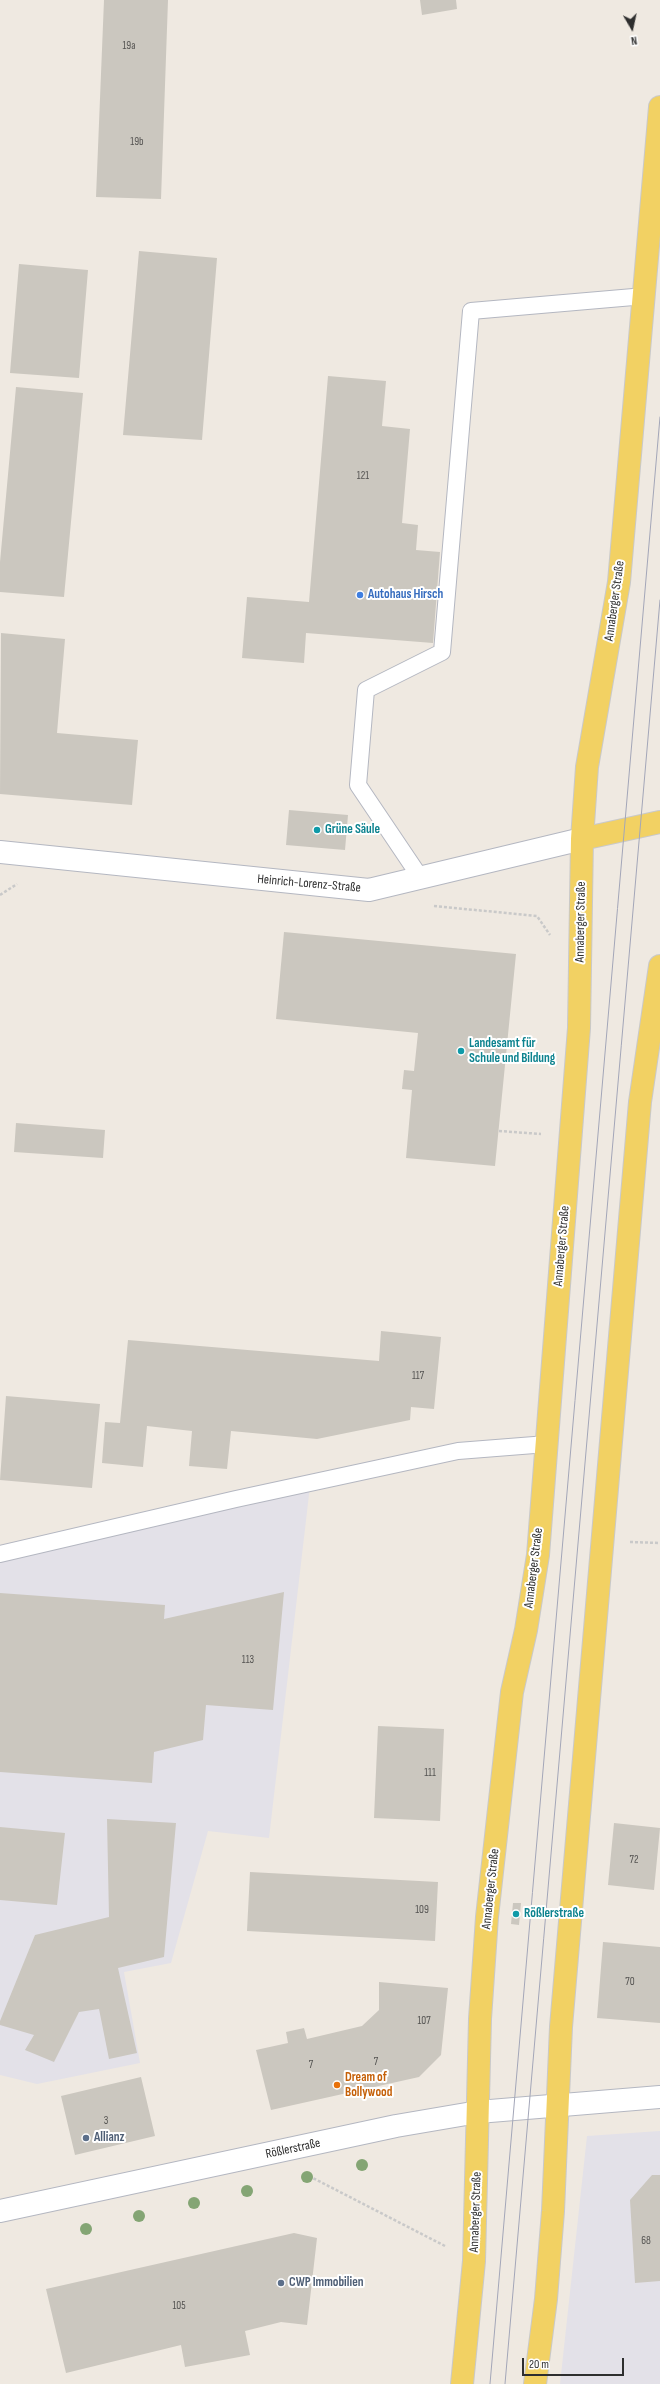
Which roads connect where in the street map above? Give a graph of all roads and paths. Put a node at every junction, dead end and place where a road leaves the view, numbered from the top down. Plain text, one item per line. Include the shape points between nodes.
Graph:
1 (660, 107) edge
2 (645, 296) junction
3 (660, 822) edge
4 (582, 840) junction
5 (0, 852) edge
6 (420, 877) junction
7 (428, 906) dead end
8 (554, 939) dead end
9 (660, 966) edge
10 (499, 1131) dead end
11 (546, 1135) dead end
12 (547, 1444) junction
13 (0, 1554) edge
14 (660, 2097) edge
15 (558, 2105) junction
16 (478, 2112) junction
17 (268, 2154) junction
18 (0, 2211) edge
19 (474, 2261) junction
20 (462, 2384) edge
21 (535, 2384) edge

1 - 2 main road, Annaberger Straße
2 - 4 main road, Annaberger Straße via 619,582 587,767
2 - 6 lane via 471,311 442,652 366,690 362,730 358,785
3 - 4 main road, Heinrich-Lorenz-Straße
4 - 6 street, Heinrich-Lorenz-Straße
4 - 12 main road, Annaberger Straße via 580,1028
5 - 6 street, Heinrich-Lorenz-Straße via 369,890
7 - 8 path via 537,916
9 - 15 main road via 639,1109 561,2027
10 - 11 path
12 - 13 lane via 458,1451
12 - 16 main road, Annaberger Straße via 538,1555 526,1630 512,1692 487,1916
14 - 15 street, Rößlerstraße
15 - 16 street, Rößlerstraße
15 - 21 main road via 553,2211
16 - 17 street, Rößlerstraße via 396,2126
16 - 19 main road, Annaberger Straße
17 - 18 street, Rößlerstraße
17 - 19 path
19 - 20 main road, Annaberger Straße

